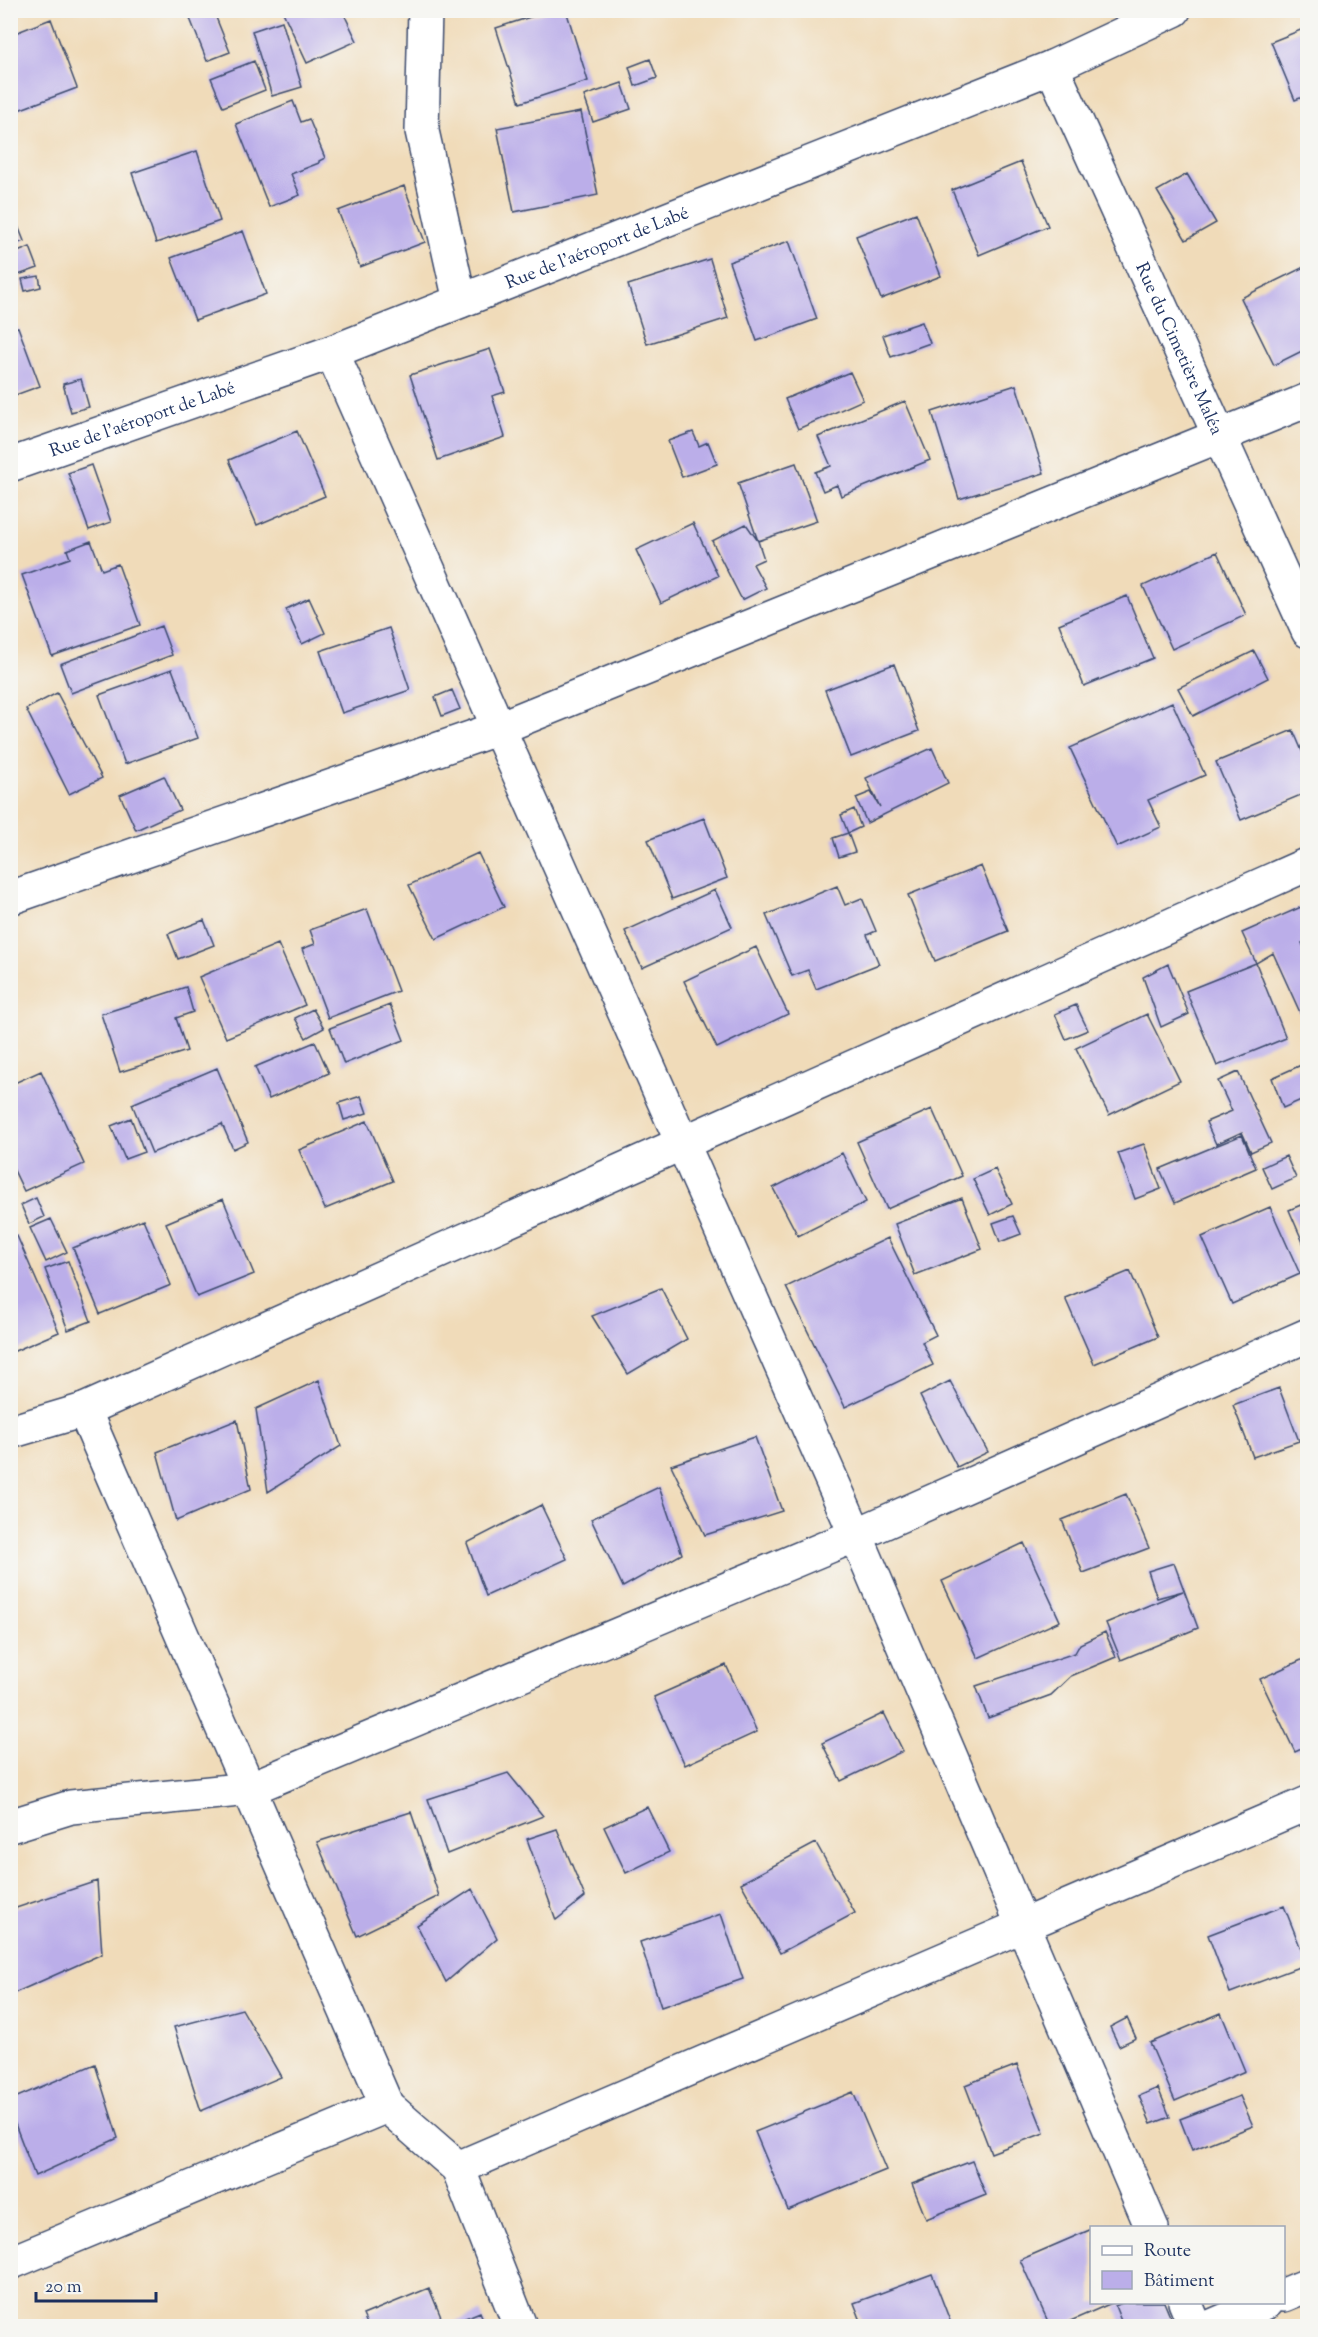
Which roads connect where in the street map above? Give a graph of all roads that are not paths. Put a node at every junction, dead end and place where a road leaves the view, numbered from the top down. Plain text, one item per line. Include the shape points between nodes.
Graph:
1 (425, 10) edge
2 (1174, 10) edge
3 (1052, 67) junction
4 (460, 301) junction
5 (332, 352) junction
6 (1308, 399) edge
7 (1219, 435) junction
8 (10, 465) edge
9 (1308, 631) edge
10 (499, 728) junction
11 (1308, 864) edge
12 (10, 898) edge
13 (682, 1143) junction
14 (1308, 1335) edge
15 (84, 1410) junction
16 (10, 1432) edge
17 (856, 1534) junction
18 (249, 1789) junction
19 (1308, 1803) edge
20 (10, 1826) edge
21 (1023, 1926) junction
22 (387, 2106) junction
23 (458, 2168) junction
24 (1151, 2226) edge
25 (10, 2263) edge
26 (1308, 2285) edge
27 (1285, 2295) edge
28 (1186, 2304) edge
29 (1262, 2304) edge
30 (520, 2326) edge
31 (1195, 2326) edge
32 (1212, 2326) edge

1 - 4 street via 422,131
2 - 3 street, Rue de l'aéroport de Labé
3 - 4 street, Rue de l'aéroport de Labé
3 - 7 street, Rue du Cimetière Maléa
4 - 5 street, Rue de l'aéroport de Labé
5 - 8 street, Rue de l'aéroport de Labé
5 - 10 street
6 - 7 street
7 - 9 street, Rue du Cimetière Maléa
7 - 10 street
10 - 12 street
10 - 13 street
11 - 13 street
13 - 15 street
13 - 17 street
14 - 17 street
15 - 16 street
15 - 18 street
17 - 18 street
17 - 21 street
18 - 20 street via 70,1808
18 - 22 street
19 - 21 street
21 - 23 street
21 - 24 street
22 - 23 street
22 - 25 street
23 - 30 street
26 - 27 street
28 - 31 street
29 - 32 street

